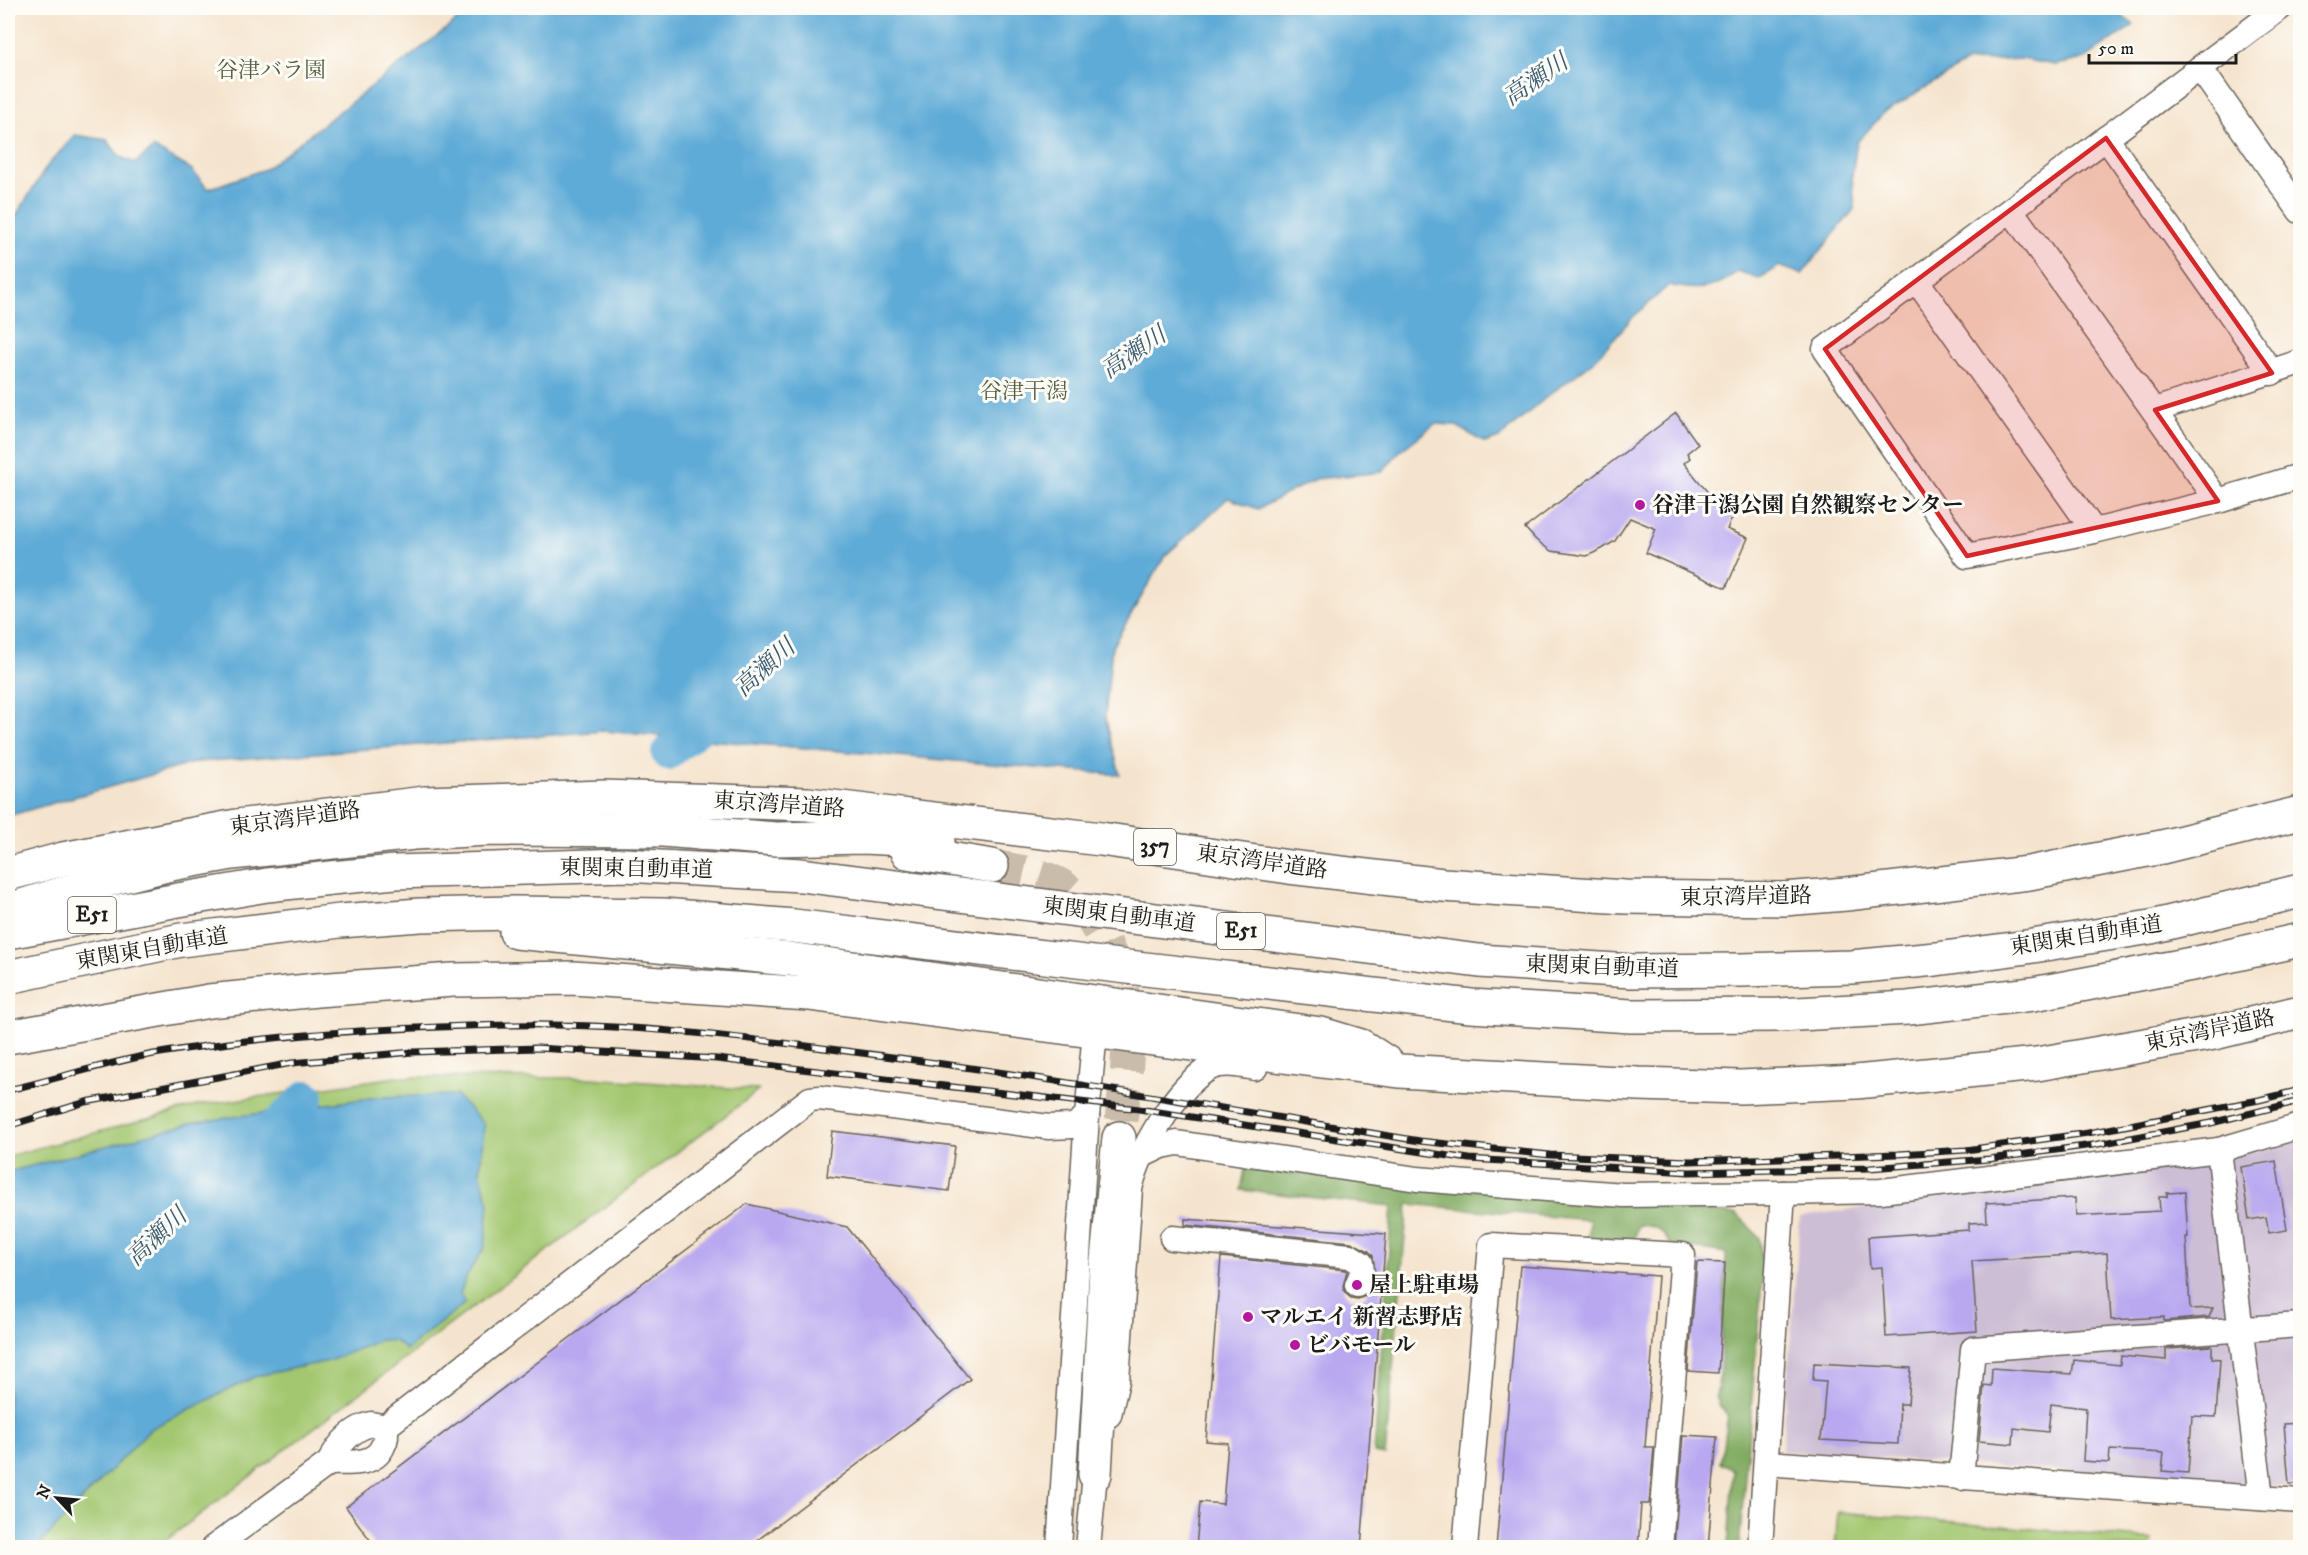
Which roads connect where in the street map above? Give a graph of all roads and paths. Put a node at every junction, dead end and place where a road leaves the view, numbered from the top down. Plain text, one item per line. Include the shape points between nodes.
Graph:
1 (2280, 8) edge
2 (2200, 68) junction
3 (2106, 138) junction
4 (2011, 210) junction
5 (2301, 211) edge
6 (1917, 281) junction
7 (2301, 362) edge
8 (2272, 373) junction
9 (2155, 410) junction
10 (2301, 476) edge
11 (2218, 501) junction
12 (2094, 531) junction
13 (2301, 813) edge
14 (776, 839) junction
15 (992, 866) tunnel mouth
16 (8, 874) edge
17 (2301, 891) edge
18 (1784, 899) junction
19 (8, 910) edge
20 (8, 932) edge
21 (2301, 940) edge
22 (181, 945) junction
23 (8, 977) edge
24 (1037, 995) junction
25 (2301, 1012) edge
26 (1095, 1032) junction
27 (8, 1037) edge
28 (1331, 1063) junction
29 (1399, 1071) junction
30 (1170, 1106) junction
31 (1088, 1116) junction
32 (2301, 1126) edge
33 (1049, 1127) junction
34 (1131, 1147) junction
35 (1226, 1150) junction
36 (2219, 1150) junction
37 (1085, 1164) junction
38 (1783, 1193) junction
39 (1172, 1238) dead end
40 (1357, 1285) dead end
41 (2301, 1325) edge
42 (2242, 1331) junction
43 (385, 1427) junction
44 (329, 1462) junction
45 (1766, 1463) junction
46 (1095, 1474) joint
47 (1961, 1478) junction
48 (2261, 1497) junction
49 (2301, 1501) edge
50 (213, 1548) edge
51 (1059, 1548) edge
52 (1088, 1548) edge
53 (1465, 1548) edge
54 (1660, 1548) edge
55 (1760, 1548) edge

1 - 2 street
2 - 3 street
2 - 5 street
3 - 4 street
3 - 8 street
4 - 6 street
4 - 9 street
6 - 12 street
6 - 12 street via 1825,349 1968,556
7 - 8 street
8 - 9 street
9 - 11 street
10 - 11 street
11 - 12 street
13 - 18 highway, 東京湾岸道路 / 357 via 2162,847 2029,873
14 - 15 highway via 913,853
14 - 18 highway via 915,838 1299,891 1490,908 1623,907
14 - 19 highway via 663,830 489,829 371,837 171,864
16 - 18 highway, 東京湾岸道路 / 357 via 63,859 237,826 425,802 604,797 808,804 1443,885 1625,897
17 - 20 highway, 東関東自動車道 / E51 via 2151,927 2009,950 1851,967 1730,970 1631,971 1479,961 801,875 625,865 395,872 267,885
21 - 22 highway, 東関東自動車道 / E51 via 2119,979 1970,1002 1779,1015 1631,1016 1471,1006 794,926 663,915 420,915 340,921
22 - 23 highway, 東関東自動車道 / E51
22 - 24 highway via 389,932 530,932 789,959
24 - 26 highway via 1085,1009
24 - 29 highway via 1321,1034 1361,1046
25 - 29 highway, 東京湾岸道路 via 2214,1033 2037,1064 1856,1082 1740,1087
26 - 27 highway, 東京湾岸道路 via 809,994 573,978 453,980 209,1001
26 - 28 highway, 東京湾岸道路
26 - 31 street
28 - 29 highway, 東京湾岸道路
28 - 30 street via 1297,1073 1227,1064 1211,1068
30 - 34 street
30 - 35 street via 1176,1123 1188,1137
31 - 33 street via 1074,1126
31 - 37 street
32 - 36 street
33 - 37 street via 1078,1143
33 - 43 street via 810,1099
34 - 35 street via 1176,1143
34 - 46 highway via 1106,1270
35 - 38 street via 1417,1179 1624,1195
36 - 38 street via 1881,1191
36 - 42 street
37 - 51 street
38 - 45 street
39 - 40 street via 1350,1256 1361,1263
41 - 42 street
42 - 47 street via 1973,1349
42 - 48 street
43 - 44 street via 362,1426 345,1439
43 - 44 street via 384,1446 373,1459
44 - 50 street
45 - 47 street
45 - 55 street
46 - 52 street
47 - 48 street
48 - 49 street
53 - 54 street via 1491,1245 1683,1255

